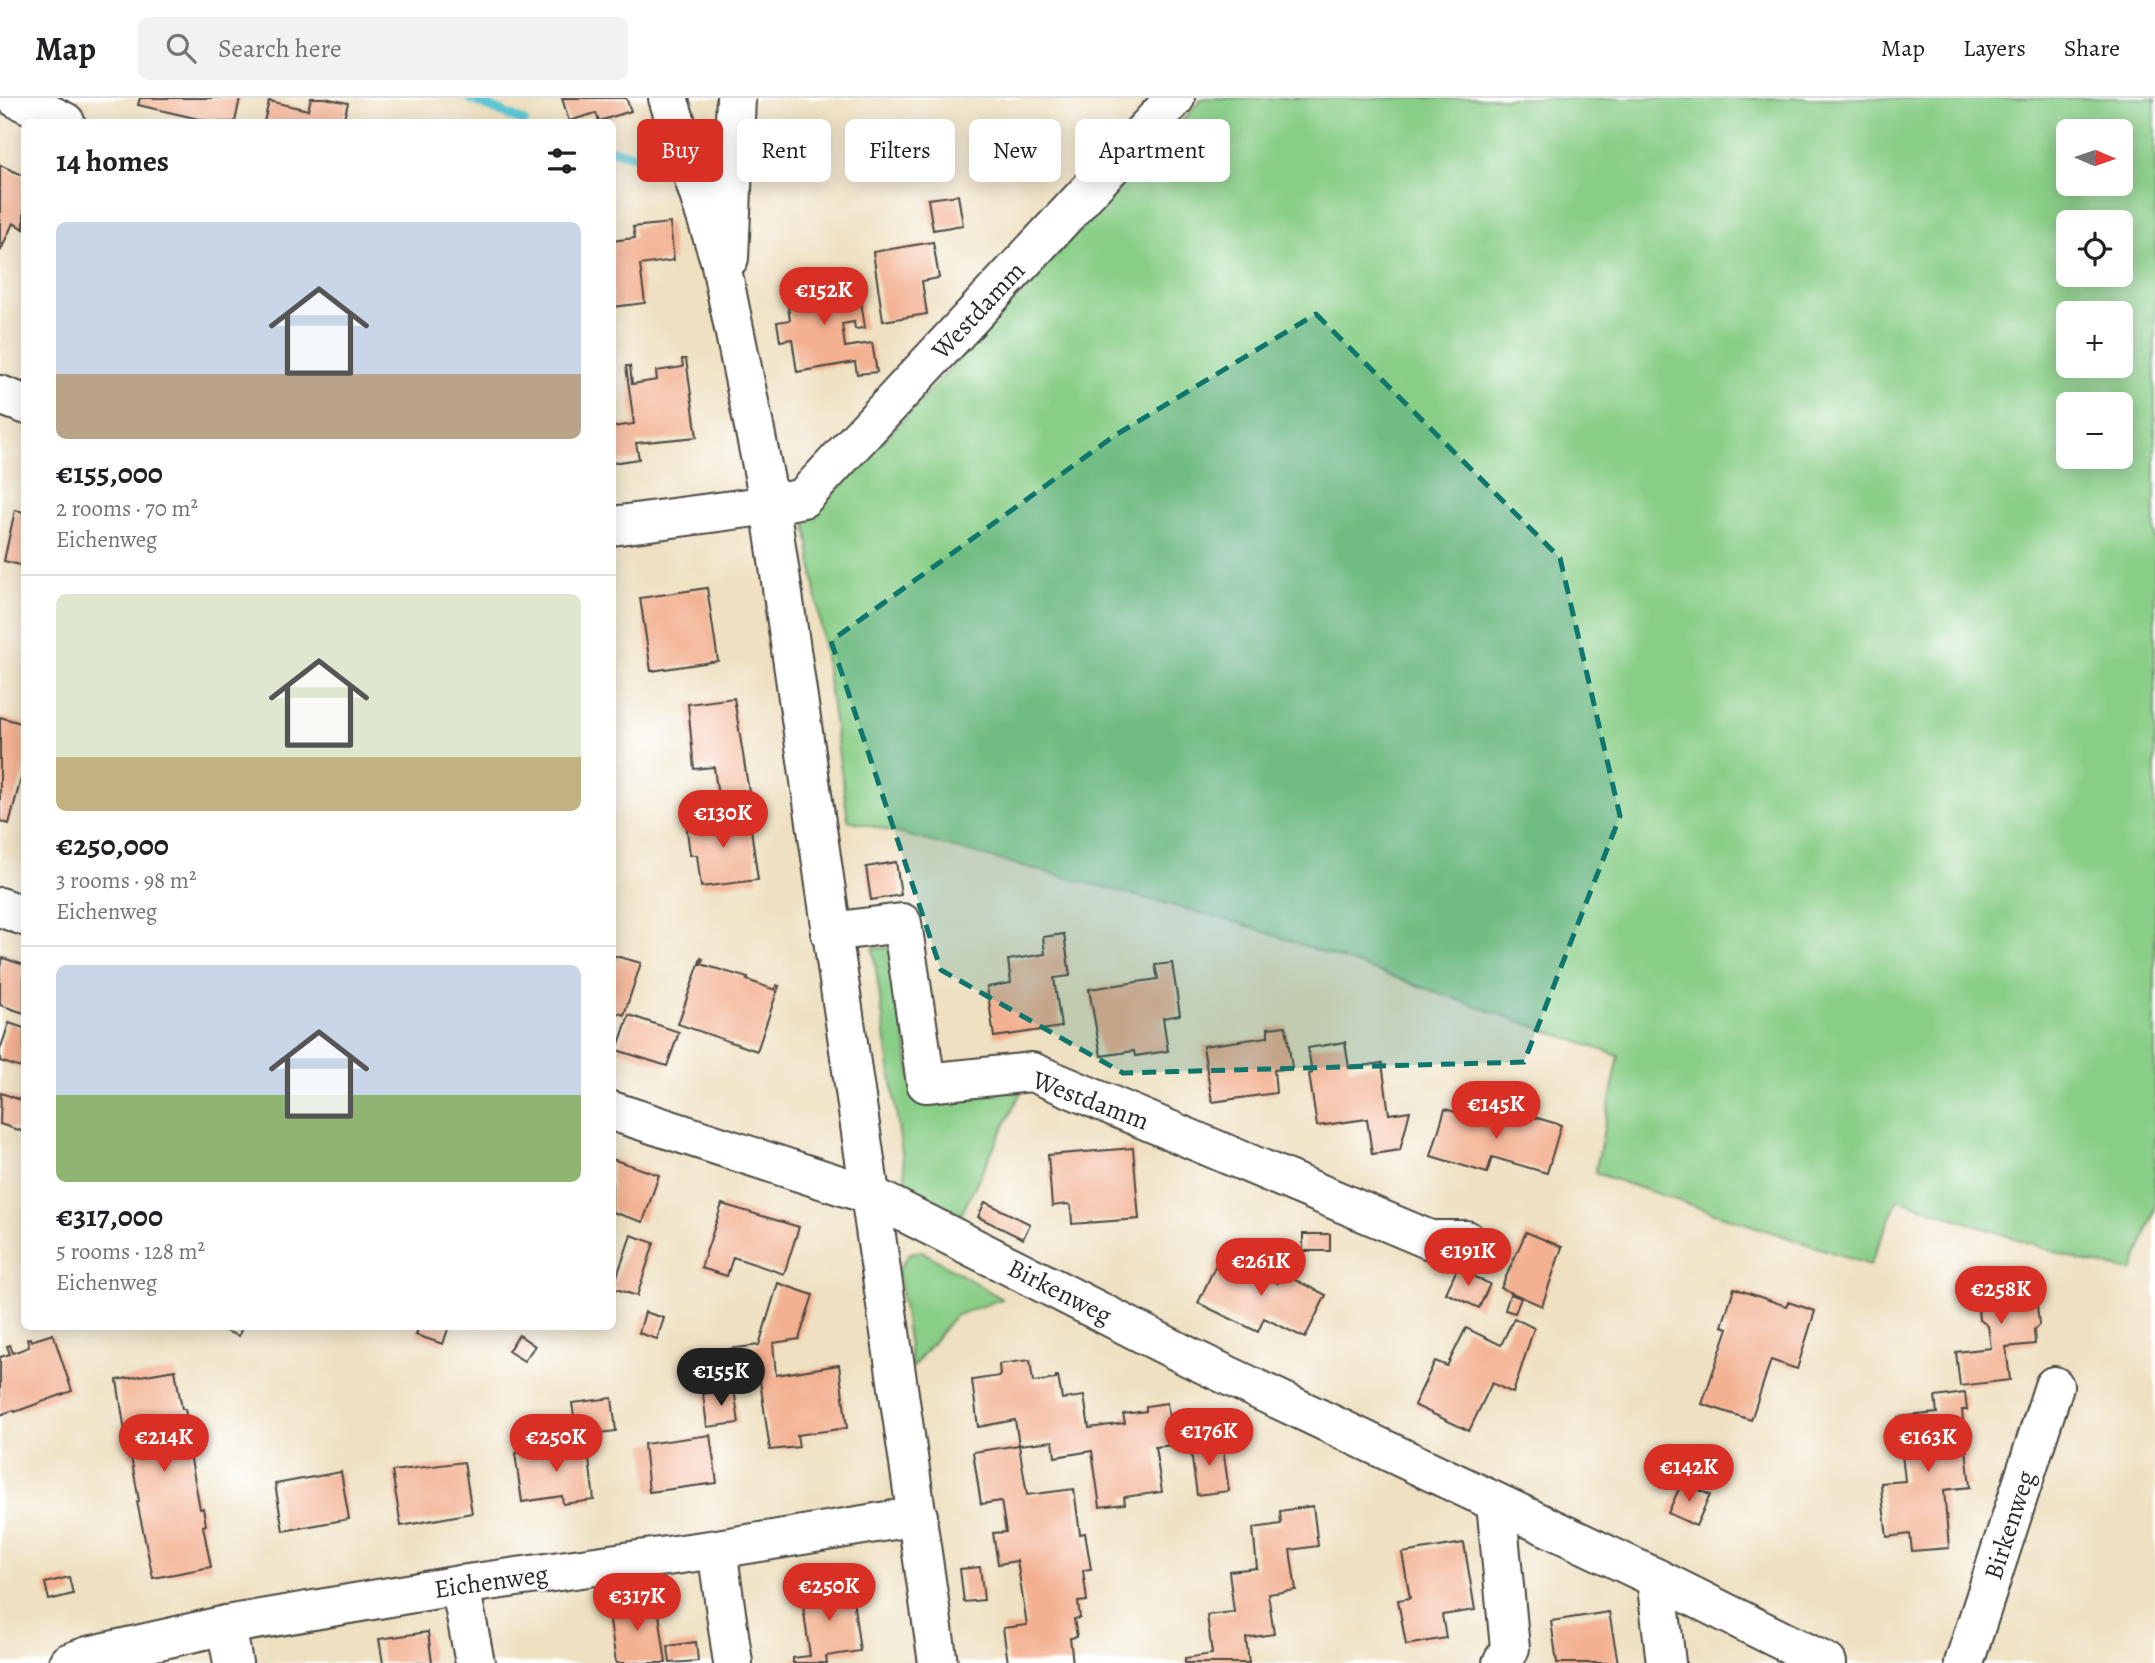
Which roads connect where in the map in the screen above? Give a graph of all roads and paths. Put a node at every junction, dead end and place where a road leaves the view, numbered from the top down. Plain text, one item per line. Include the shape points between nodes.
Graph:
1 (16, 98) edge
2 (668, 98) edge
3 (736, 98) edge
4 (1175, 98) edge
5 (59, 119) edge
6 (727, 295) junction
7 (0, 395) edge
8 (21, 403) edge
9 (770, 505) junction
10 (616, 525) edge
11 (0, 908) edge
12 (21, 915) edge
13 (831, 932) junction
14 (616, 1112) edge
15 (870, 1195) junction
16 (1466, 1240) dead end
17 (2054, 1386) dead end
18 (1496, 1503) junction
19 (918, 1516) junction
20 (717, 1549) junction
21 (1656, 1578) junction
22 (460, 1585) junction
23 (226, 1625) junction
24 (68, 1663) edge
25 (233, 1663) edge
26 (475, 1663) edge
27 (733, 1663) edge
28 (939, 1663) edge
29 (1502, 1663) edge
30 (1666, 1663) edge
31 (1826, 1663) edge
32 (1964, 1663) edge

1 - 5 street
2 - 6 street
3 - 6 street
4 - 9 street, Westdamm via 803,498
6 - 9 street
7 - 8 street
9 - 10 street, Westdamm
9 - 13 street
11 - 12 street
13 - 15 street
13 - 16 street, Westdamm via 902,923 926,1083 1032,1072 1430,1240
14 - 15 street, Birkenweg
15 - 18 street, Birkenweg via 1191,1358
15 - 19 street
17 - 32 street, Birkenweg
18 - 21 street, Birkenweg
18 - 29 street via 1510,1648
19 - 20 street, Eichenweg
19 - 28 street
20 - 22 street, Eichenweg
20 - 27 street
21 - 30 street
21 - 31 street, Birkenweg
22 - 23 street, Eichenweg
22 - 26 street
23 - 24 street, Eichenweg
23 - 25 street

